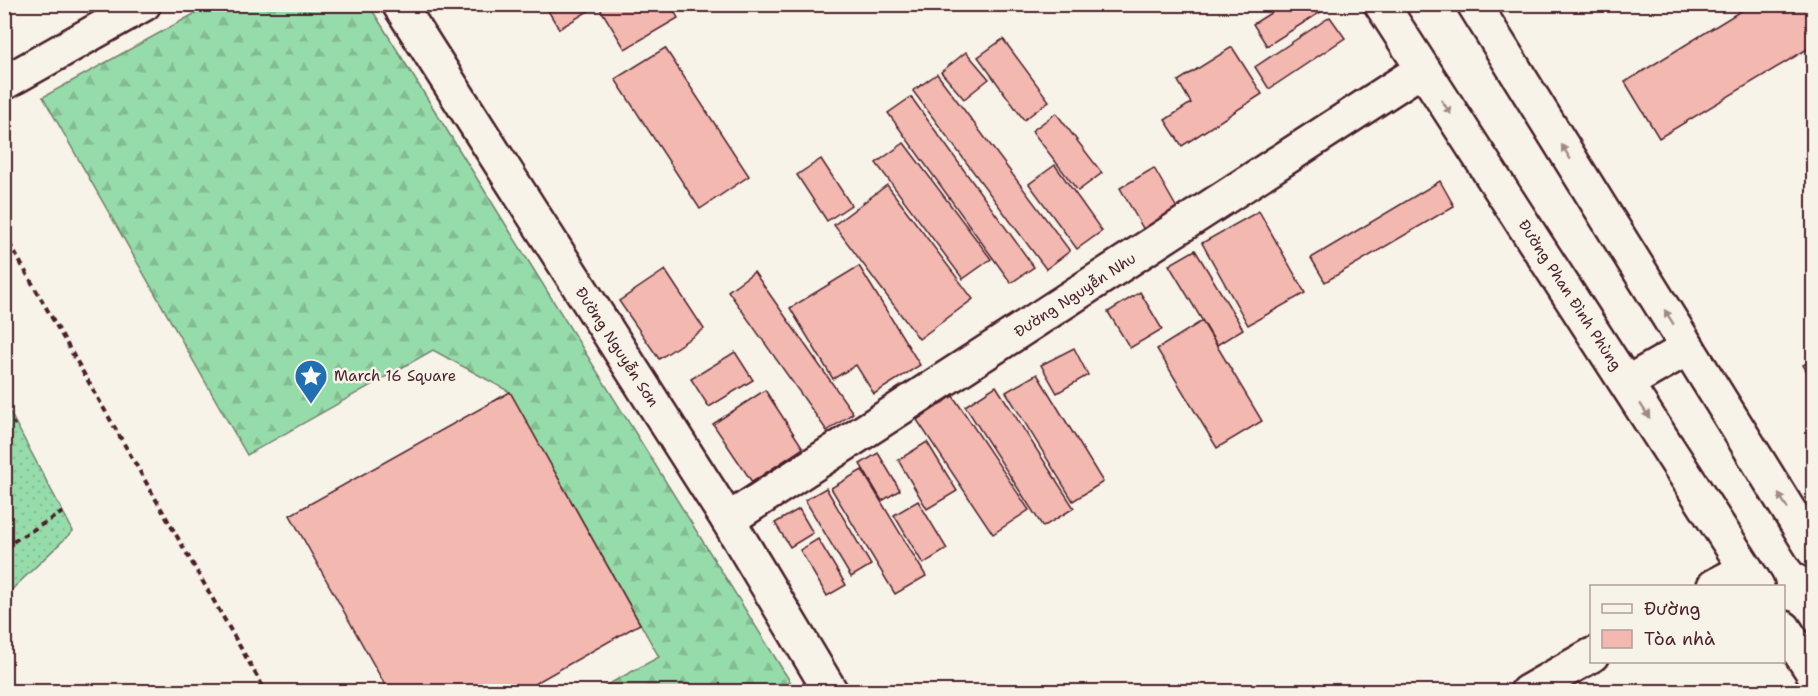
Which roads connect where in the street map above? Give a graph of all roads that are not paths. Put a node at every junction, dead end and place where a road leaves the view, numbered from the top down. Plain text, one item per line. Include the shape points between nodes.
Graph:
1 (144, 4) edge
2 (399, 4) edge
3 (1381, 4) edge
4 (1474, 4) edge
5 (1421, 70) junction
6 (4, 83) edge
7 (1688, 348) junction
8 (1627, 383) junction
9 (728, 520) junction
10 (1814, 551) edge
11 (1752, 578) edge
12 (1719, 585) edge
13 (1785, 630) edge
14 (1590, 656) edge
15 (1814, 674) edge
16 (831, 692) edge
17 (1527, 692) edge

1 - 6 street
2 - 9 street, Đường Nguyễn Sơn
3 - 5 street, Đường Phan Đình Phùng
7 -> 4 street
5 -> 8 street, Đường Phan Đình Phùng
5 - 9 street, Đường Nguyễn Nhu
7 - 8 street
10 -> 7 street
8 -> 11 street, Đường Phan Đình Phùng
9 - 16 street, Đường Nguyễn Sơn
11 - 12 street
13 - 15 street
14 - 17 street

